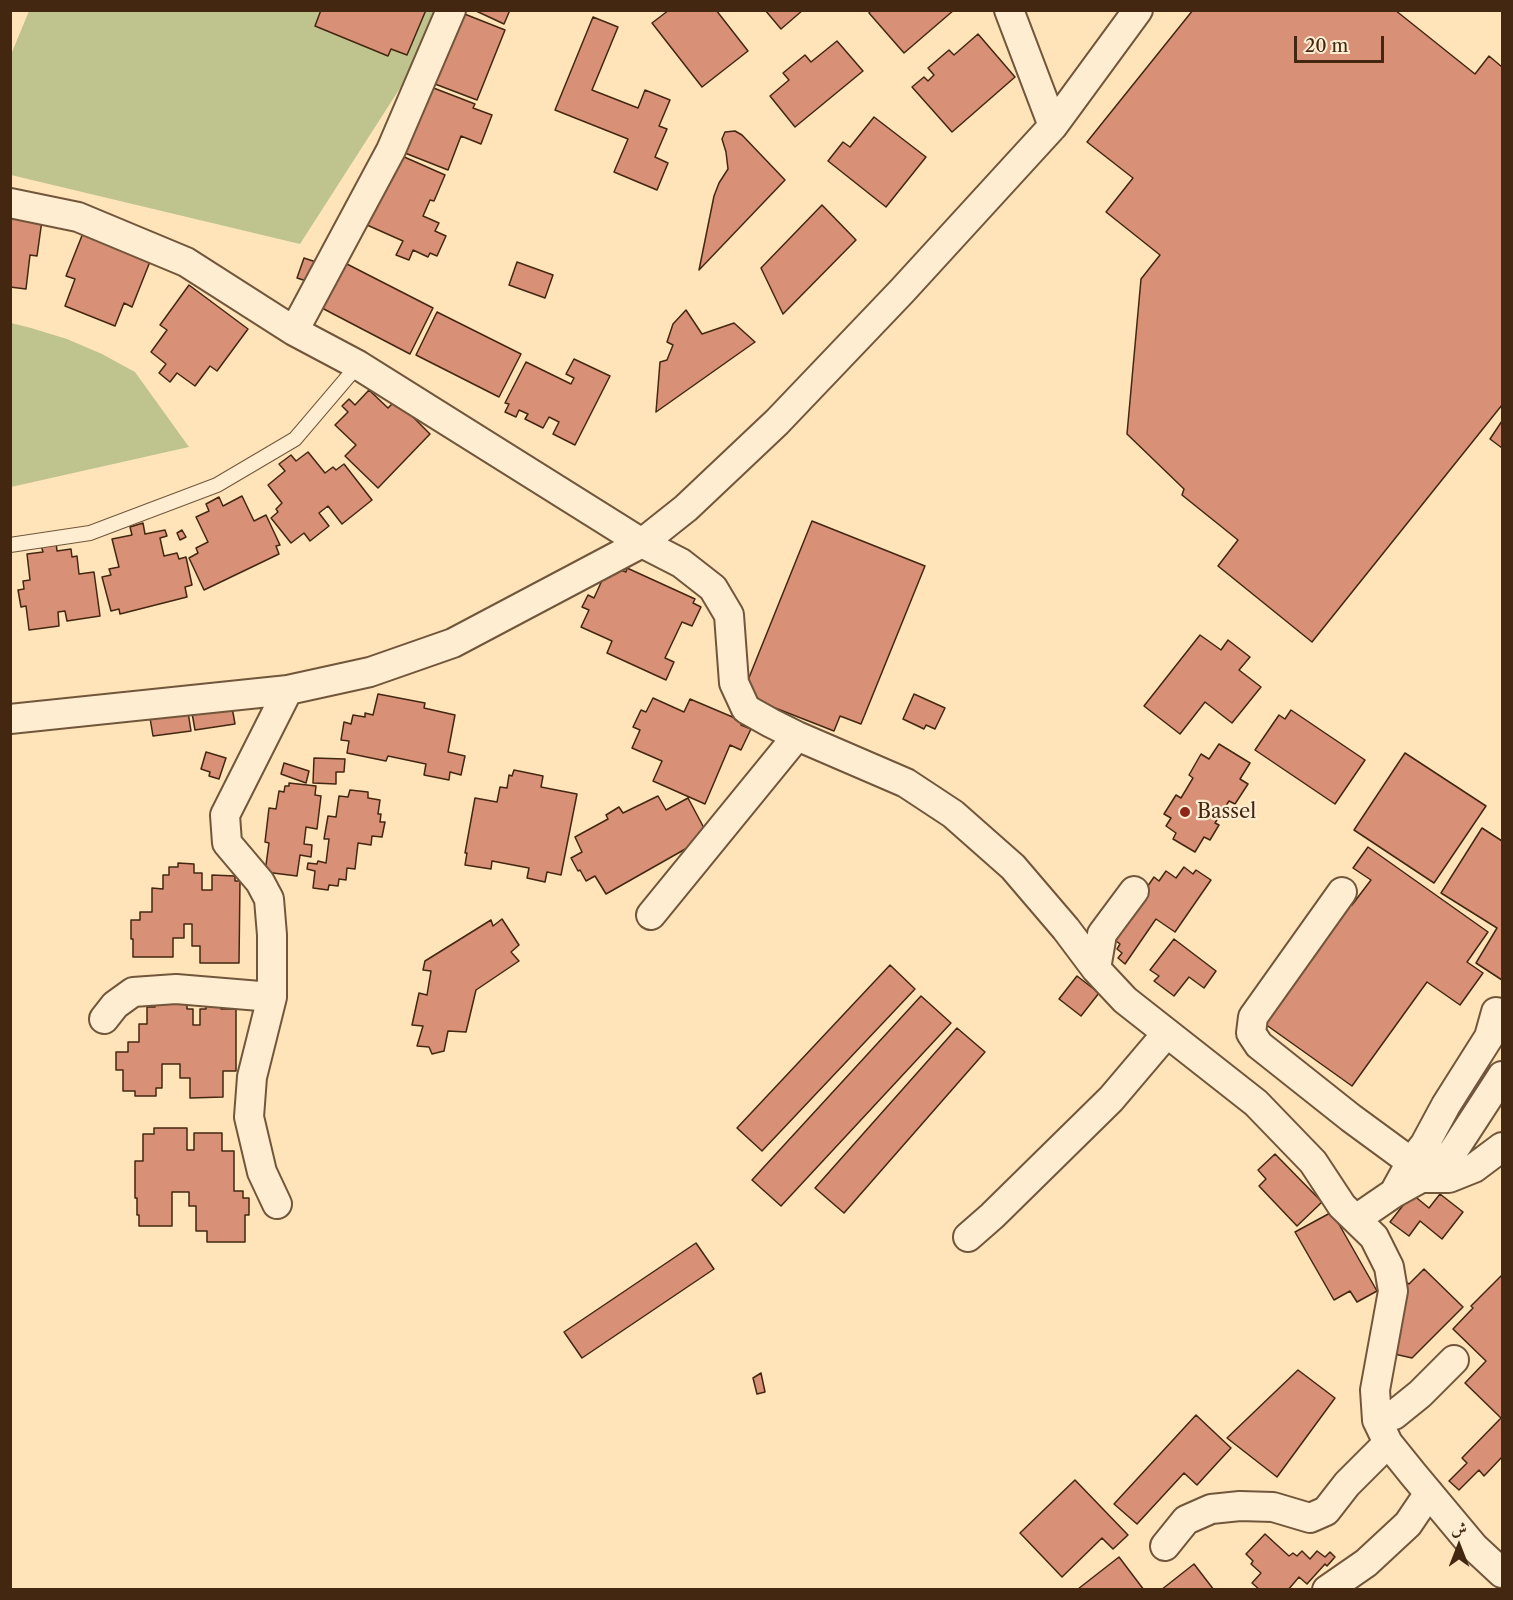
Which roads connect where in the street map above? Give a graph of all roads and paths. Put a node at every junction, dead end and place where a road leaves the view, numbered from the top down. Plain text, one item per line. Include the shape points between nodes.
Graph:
1 (451, 10) edge
2 (1009, 10) edge
3 (1138, 10) edge
4 (1053, 126) junction
5 (10, 203) edge
6 (294, 331) junction
7 (358, 364) junction
8 (642, 543) junction
9 (10, 545) edge
10 (288, 690) junction
11 (10, 719) edge
12 (797, 736) junction
13 (1134, 891) dead end
14 (1342, 892) dead end
15 (651, 915) dead end
16 (1096, 969) junction
17 (272, 997) junction
18 (1496, 1012) dead end
19 (104, 1018) dead end
20 (1167, 1033) junction
21 (1503, 1076) edge
22 (1503, 1147) edge
23 (1416, 1170) junction
24 (277, 1204) dead end
25 (1356, 1219) junction
26 (968, 1237) dead end
27 (1454, 1360) dead end
28 (1383, 1432) junction
29 (1429, 1493) junction
30 (1165, 1546) dead end
31 (1503, 1573) edge
32 (1327, 1590) edge

1 - 6 street via 391,150
2 - 4 street
3 - 4 street
4 - 8 street via 777,422 686,508
5 - 6 street via 78,218 186,262
6 - 7 street
7 - 8 street
7 - 9 lane via 295,439 217,485 90,533
8 - 10 street via 453,643 370,672
8 - 12 street via 681,563 713,588 729,615 734,683 746,710
10 - 11 street
10 - 17 street via 225,815 226,843 260,882 268,899
12 - 15 street
12 - 16 street via 906,783 953,814 1012,867
13 - 16 street via 1102,934
14 - 23 street via 1253,1017 1251,1034 1259,1046
16 - 20 street via 1125,1000
17 - 19 street via 176,989 133,992
17 - 24 street via 252,1077 249,1117 262,1172
18 - 23 street via 1489,1037 1446,1105
20 - 25 street via 1256,1103 1313,1162 1342,1206
20 - 26 street via 1111,1099
21 - 23 street via 1452,1153
22 - 23 street via 1474,1168 1449,1178
23 - 25 street via 1394,1192
25 - 28 street via 1374,1237 1389,1267 1393,1291 1375,1390
27 - 28 street via 1394,1415
28 - 29 street
28 - 30 street via 1326,1511 1310,1518 1273,1507 1210,1509 1186,1521
29 - 31 street via 1474,1547
29 - 32 street via 1408,1524 1366,1563

